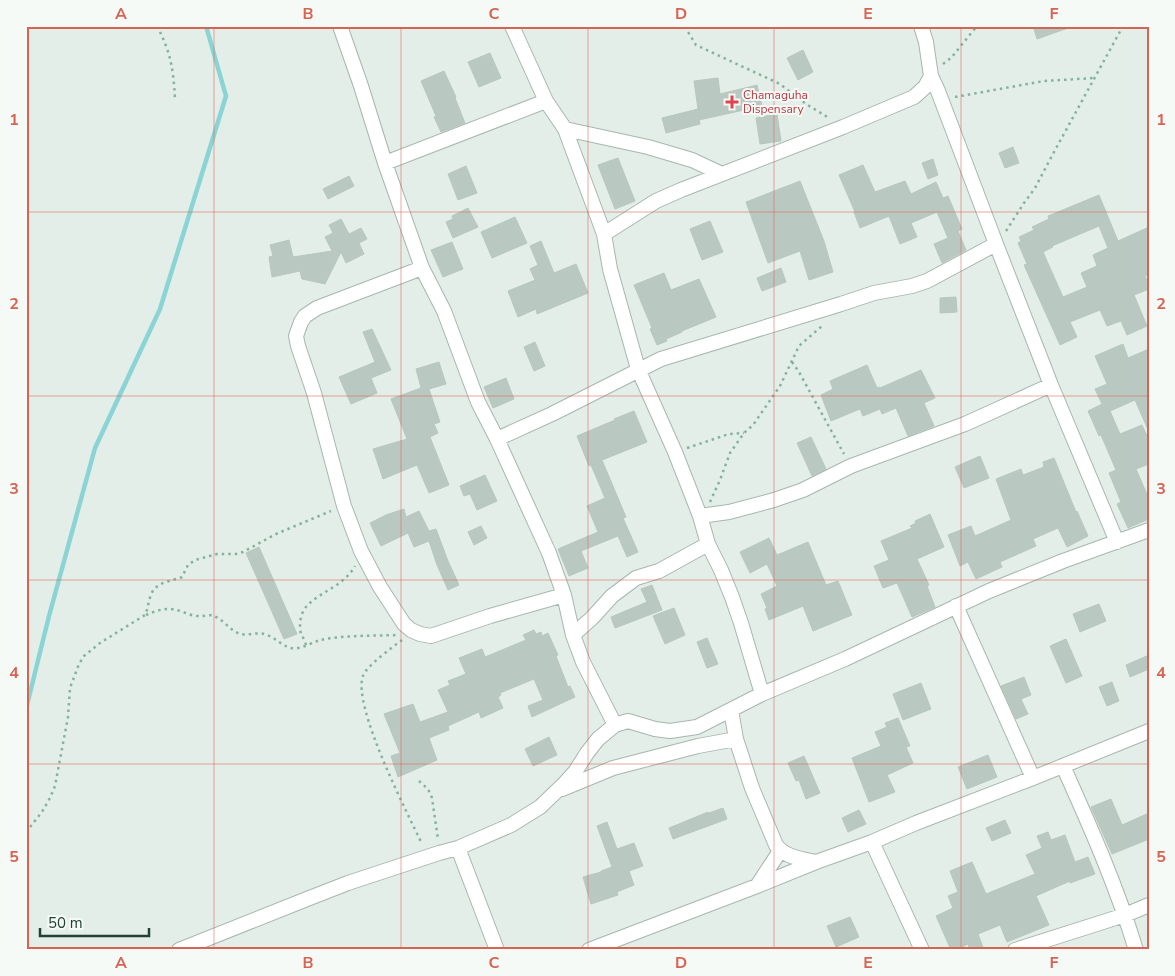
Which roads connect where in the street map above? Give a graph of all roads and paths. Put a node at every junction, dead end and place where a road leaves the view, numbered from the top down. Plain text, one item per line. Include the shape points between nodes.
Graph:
1 (157, 26) edge
2 (340, 26) edge
3 (512, 26) edge
4 (686, 26) edge
5 (922, 26) edge
6 (977, 26) edge
7 (1123, 26) edge
8 (931, 76) junction
9 (1094, 78) junction
10 (175, 98) dead end
11 (941, 100) junction
12 (546, 101) junction
13 (842, 127) junction
14 (565, 129) junction
15 (385, 163) junction
16 (722, 174) junction
17 (604, 234) junction
18 (996, 244) junction
19 (422, 268) junction
20 (825, 323) dead end
21 (792, 362) junction
22 (638, 370) junction
23 (1051, 385) junction
24 (744, 433) junction
25 (497, 440) junction
26 (675, 452) junction
27 (851, 466) junction
28 (344, 506) junction
29 (700, 516) junction
30 (1149, 530) edge
31 (1117, 542) junction
32 (708, 544) junction
33 (361, 551) junction
34 (564, 595) junction
35 (956, 606) junction
36 (145, 615) junction
37 (414, 634) junction
38 (573, 635) junction
39 (306, 645) junction
40 (762, 694) junction
41 (731, 710) junction
42 (615, 725) junction
43 (1149, 731) edge
44 (736, 739) junction
45 (1063, 766) junction
46 (1033, 778) junction
47 (419, 781) dead end
48 (557, 791) junction
49 (26, 832) edge
50 (872, 842) junction
51 (458, 848) junction
52 (780, 851) junction
53 (433, 855) junction
54 (816, 862) junction
55 (758, 886) junction
56 (1149, 905) edge
57 (1125, 915) junction
58 (179, 950) edge
59 (497, 950) edge
60 (588, 950) edge
61 (922, 950) edge
62 (1015, 950) edge
63 (1136, 950) edge

1 - 10 path via 171,60
2 - 15 street
3 - 12 street
4 - 13 path via 696,45 780,84
5 - 8 street
6 - 8 path via 951,58
7 - 9 path
8 - 11 street
8 - 13 street via 914,97
9 - 11 path via 1044,81
9 - 18 path via 1035,188
11 - 18 street
12 - 14 street
12 - 15 street
13 - 16 street
14 - 16 street via 648,147 692,160
14 - 17 street
15 - 19 street
16 - 17 street via 656,201
17 - 22 street via 610,270
18 - 22 street via 927,281 857,298 682,352
18 - 23 street
19 - 25 street via 444,311 478,402
19 - 28 street via 317,308 305,316 296,336
20 - 21 path via 799,346
21 - 24 path via 769,403
21 - 27 path
22 - 25 street
22 - 26 street
23 - 27 street via 965,424
23 - 31 street
24 - 26 path via 729,434
24 - 29 path via 730,453 720,480
25 - 34 street via 549,553
26 - 29 street
27 - 29 street via 803,490 774,500
28 - 33 street
28 - 36 path via 242,552 217,554 192,562 182,576 154,590
29 - 32 street
30 - 31 street
31 - 35 street via 1062,561
32 - 38 street via 659,571 636,578 612,596
32 - 40 street via 741,622
33 - 37 street via 380,587
33 - 39 path via 350,574 302,613 301,632
34 - 37 street via 432,636
34 - 38 street
35 - 40 street via 846,659
35 - 46 street
36 - 39 path via 169,609 190,615 211,614 241,634 262,633 289,648
36 - 49 path via 92,649 79,664 70,688 55,786 42,812
37 - 39 path via 346,637
37 - 53 path via 372,664 363,674 361,689 374,737
38 - 42 street
40 - 41 street
41 - 42 street via 697,727 670,731 628,720
41 - 44 street
42 - 48 street via 598,739
43 - 45 street
44 - 48 street via 613,768
44 - 52 street via 752,788
45 - 46 street
45 - 57 street
46 - 50 street
47 - 53 path via 432,798 437,831
48 - 51 street via 511,826
50 - 54 street
50 - 61 street
51 - 53 street
51 - 59 street
52 - 54 street
52 - 55 street
53 - 58 street via 315,896
54 - 55 street
55 - 60 street
56 - 57 street
57 - 62 street
57 - 63 street

